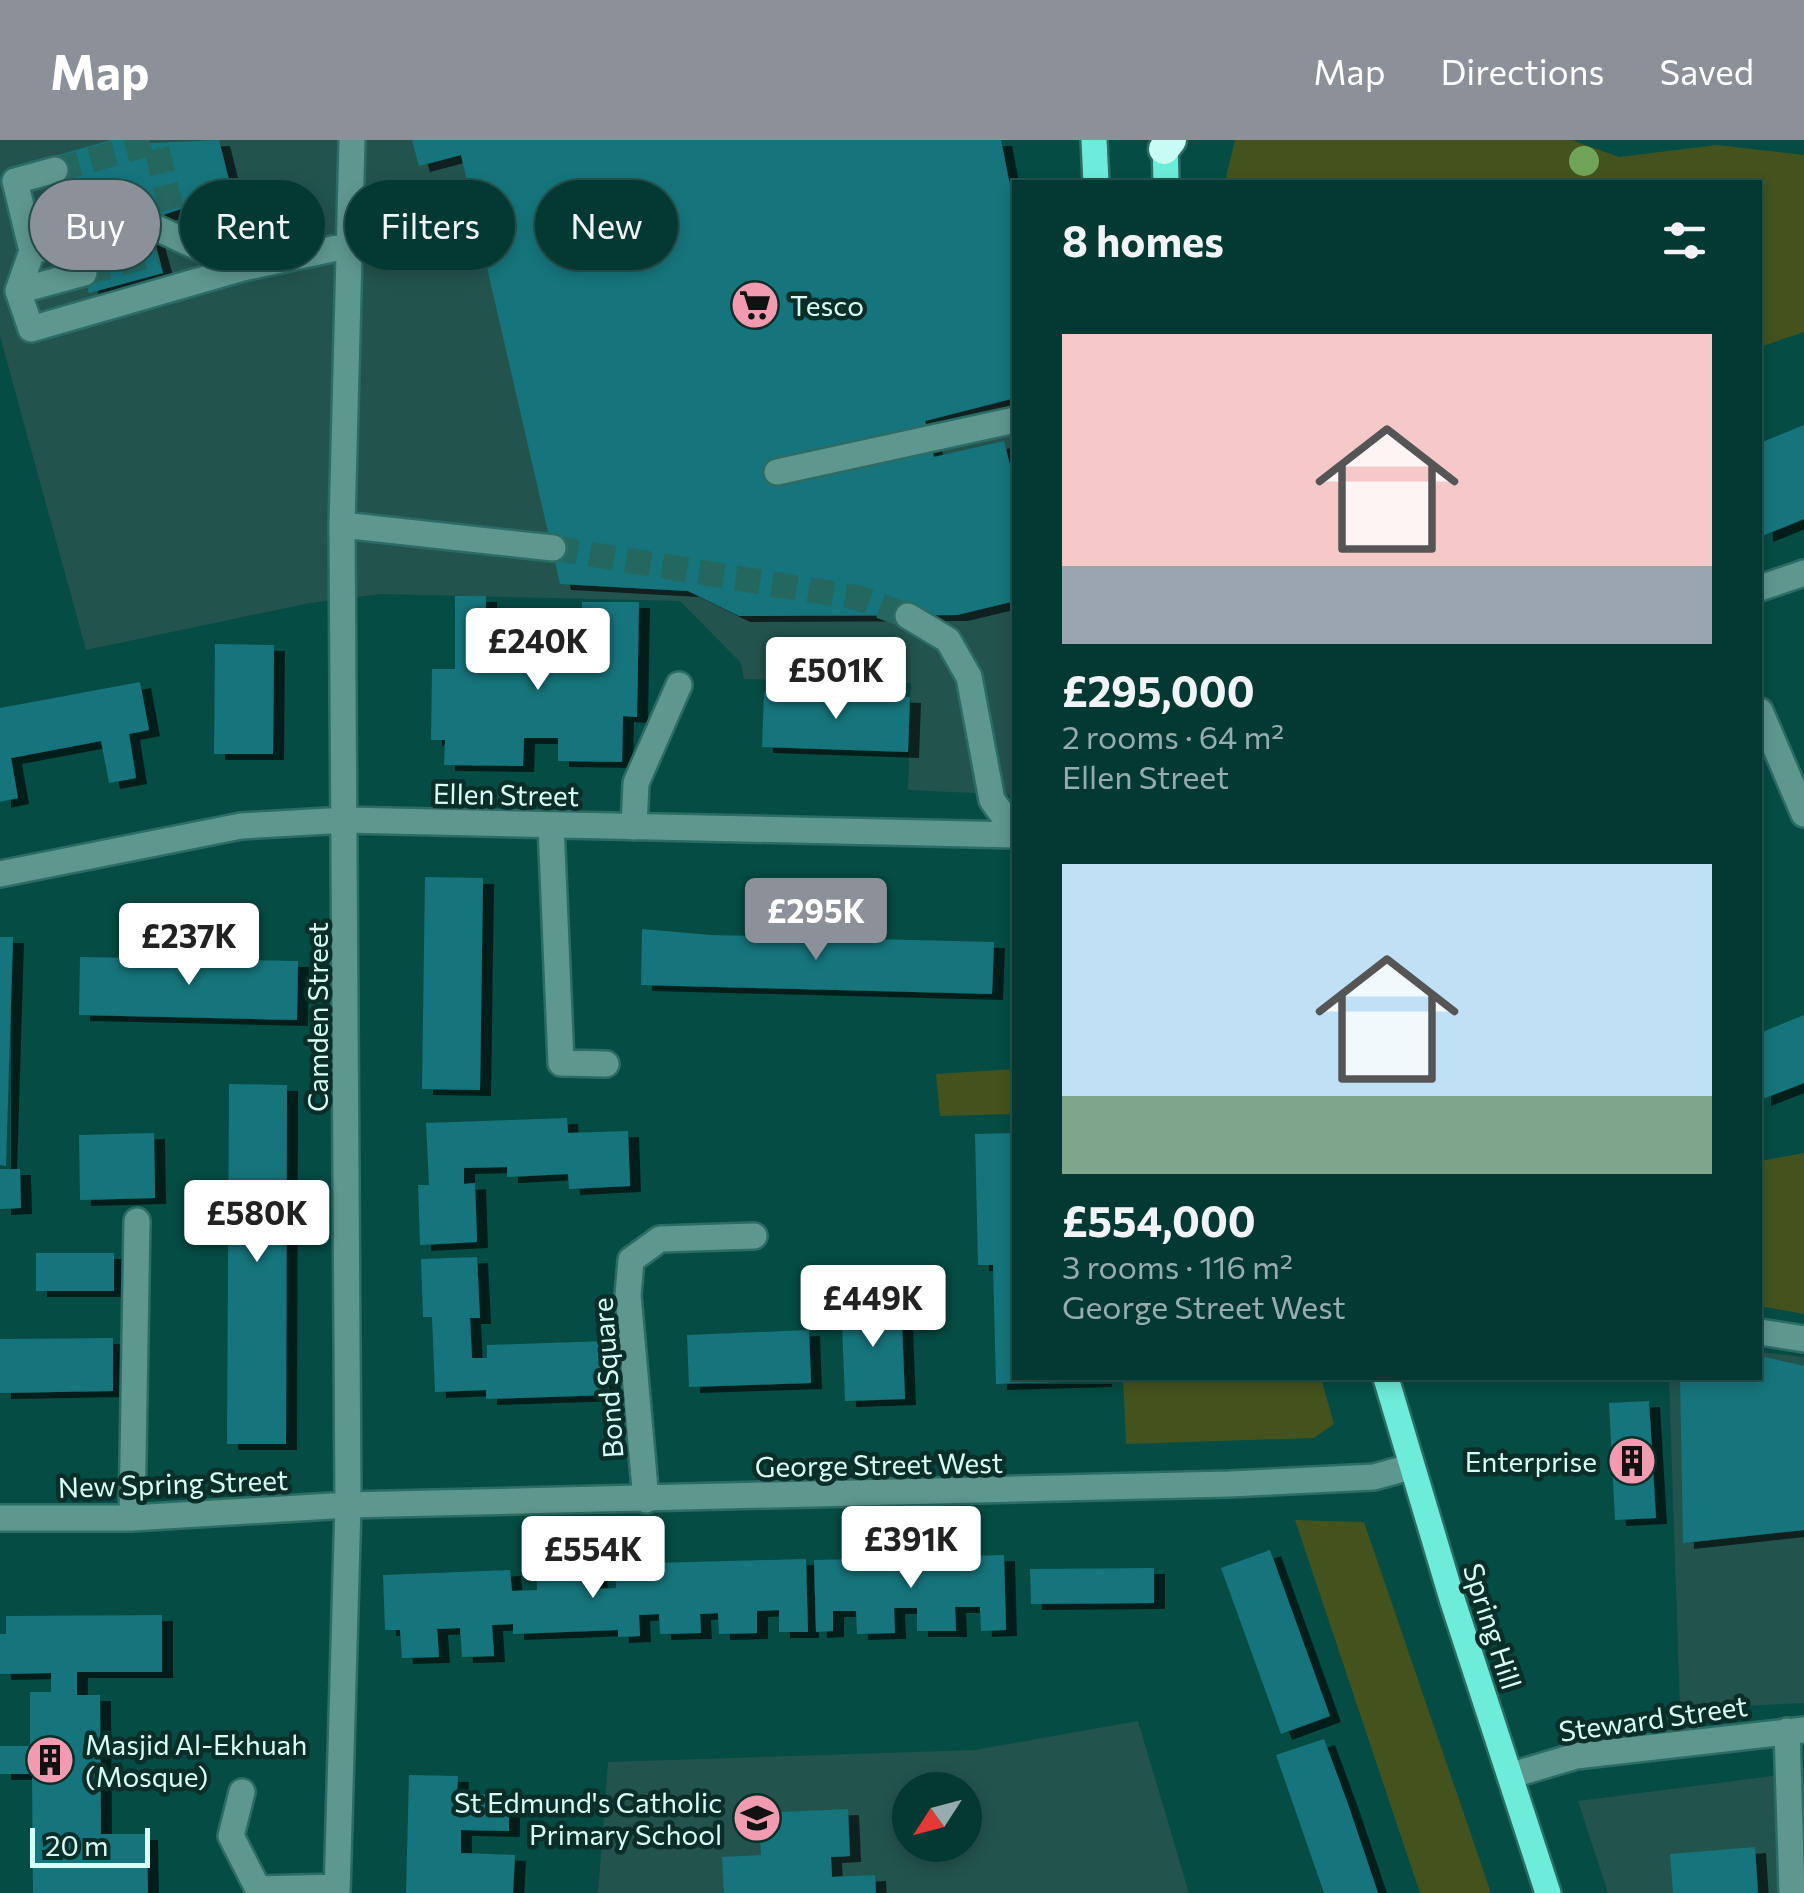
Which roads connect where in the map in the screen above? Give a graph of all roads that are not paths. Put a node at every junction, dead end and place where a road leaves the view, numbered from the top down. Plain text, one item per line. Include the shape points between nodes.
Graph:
1 (352, 140) edge
2 (1094, 140) edge
3 (1167, 143) edge
4 (55, 170) tunnel mouth
5 (352, 180) edge
6 (1096, 180) edge
7 (1166, 180) edge
8 (161, 219) tunnel mouth
9 (30, 243) edge
10 (180, 247) edge
11 (30, 257) edge
12 (236, 270) edge
13 (350, 270) edge
14 (84, 274) tunnel mouth
15 (18, 291) junction
16 (1012, 421) edge
17 (777, 472) dead end
18 (342, 526) junction
19 (553, 548) tunnel mouth
20 (1804, 573) edge
21 (1762, 587) edge
22 (908, 616) tunnel mouth
23 (679, 685) dead end
24 (1762, 716) edge
25 (1804, 814) edge
26 (346, 820) junction
27 (551, 825) junction
28 (634, 827) junction
29 (1012, 830) edge
30 (1012, 834) edge
31 (0, 874) edge
32 (606, 1064) dead end
33 (138, 1221) dead end
34 (754, 1236) dead end
35 (1762, 1332) edge
36 (1804, 1339) edge
37 (1387, 1380) edge
38 (1410, 1467) junction
39 (646, 1500) junction
40 (348, 1504) junction
41 (0, 1518) edge
42 (132, 1518) junction
43 (1796, 1730) edge
44 (1512, 1775) junction
45 (242, 1792) dead end
46 (337, 1890) edge
47 (1548, 1893) edge
48 (1792, 1893) edge

1 - 5 street, Camden Street
2 - 6 main road
3 - 7 main road
4 - 9 street via 15,181
8 - 10 street
11 - 15 street
12 - 15 street via 32,329
13 - 18 street, Camden Street
14 - 15 street
16 - 17 street
18 - 19 street
18 - 26 street, Camden Street
20 - 21 street
22 - 29 street via 948,640 969,677 992,800
23 - 28 street via 636,783
24 - 25 street
26 - 27 street, Ellen Street
26 - 31 street, Ellen Street via 241,826
26 - 40 street, Camden Street
27 - 28 street, Ellen Street
27 - 32 street via 561,1063
28 - 30 street, Ellen Street
33 - 42 street
34 - 39 street, Bond Square via 660,1240 631,1260 628,1296
35 - 36 street
37 - 38 main road, Spring Hill
38 - 39 street, George Street West via 1374,1476 1229,1484
38 - 44 main road, Spring Hill
39 - 40 street, George Street West
40 - 42 street, New Spring Street
40 - 46 street, Camden Street
41 - 42 street, New Spring Street
43 - 44 street, Steward Street via 1576,1756
43 - 48 street
44 - 47 main road, Spring Hill
45 - 46 street via 230,1836 258,1889

